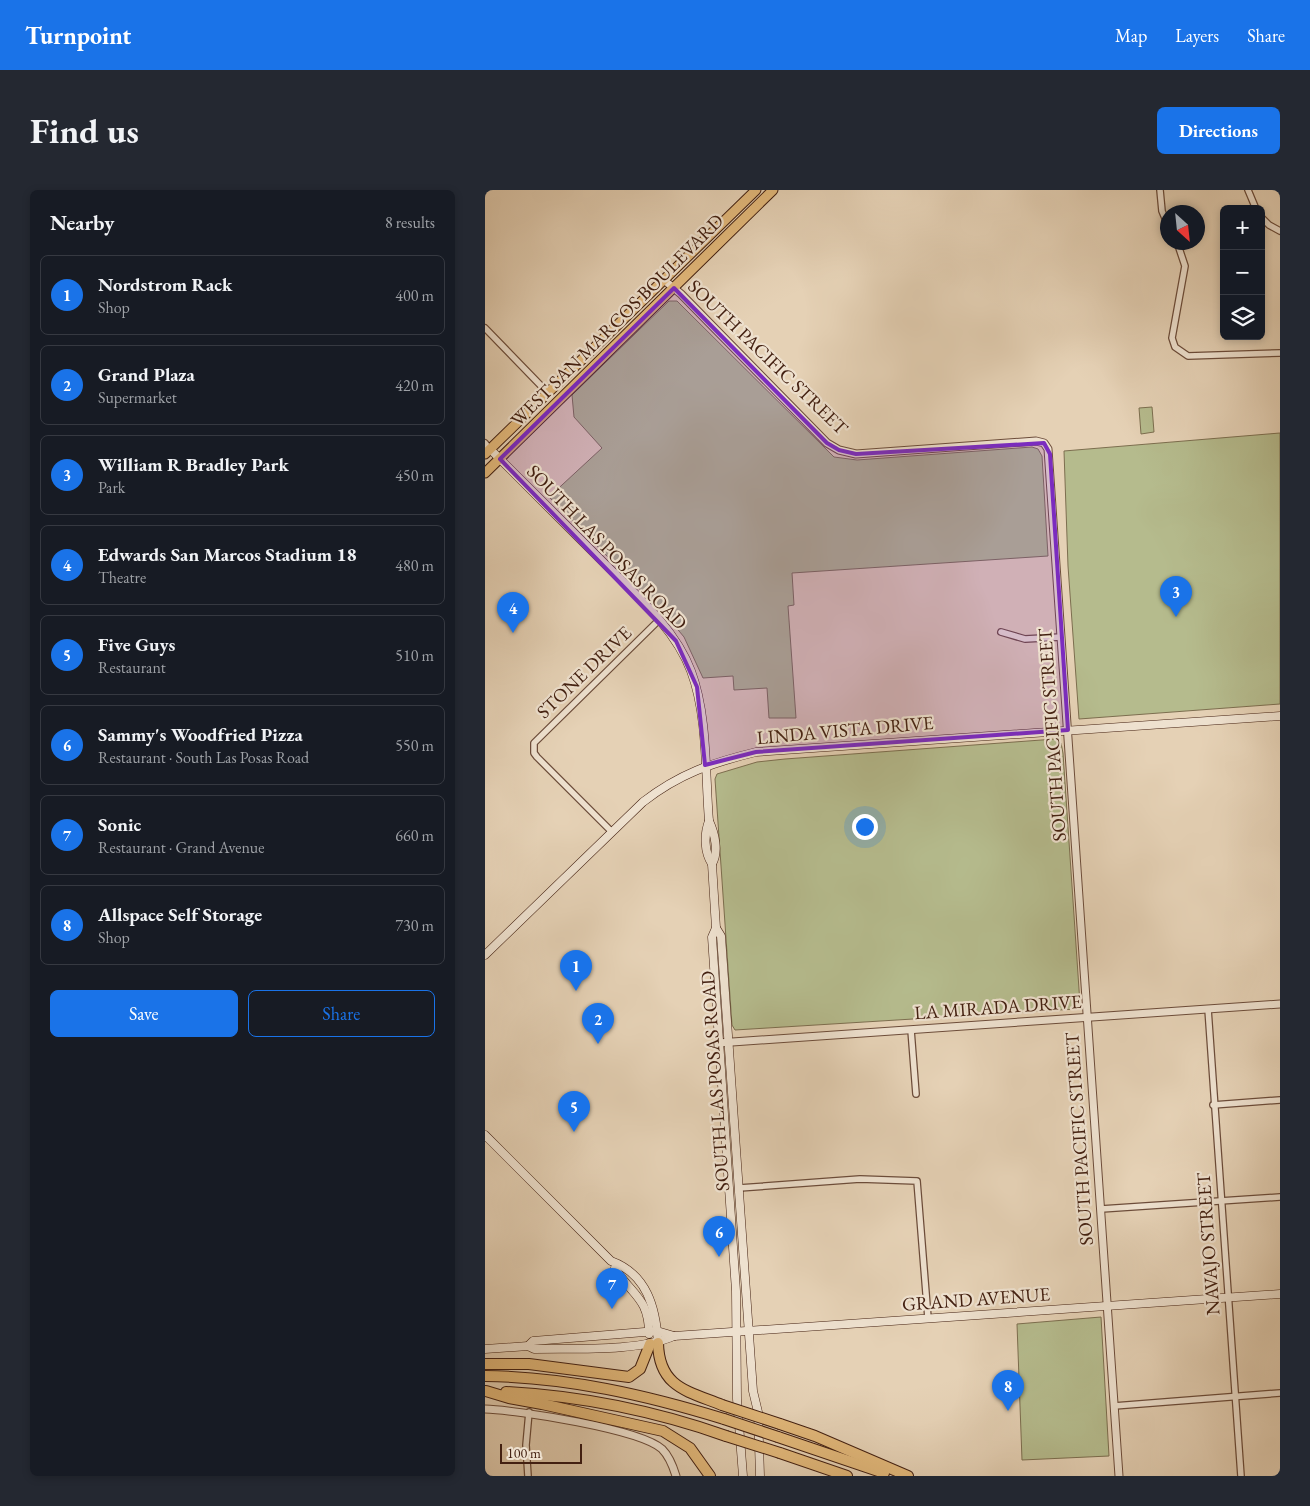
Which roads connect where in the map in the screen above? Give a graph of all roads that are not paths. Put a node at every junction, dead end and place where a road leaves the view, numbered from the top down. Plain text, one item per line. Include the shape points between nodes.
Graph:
1 (756, 190) edge
2 (773, 190) edge
3 (1160, 190) edge
4 (1248, 190) edge
5 (1161, 205) edge
6 (1254, 205) edge
7 (1265, 220) edge
8 (1280, 231) edge
9 (1180, 250) edge
10 (663, 280) junction
11 (674, 288) junction
12 (485, 328) edge
13 (1280, 353) edge
14 (548, 393) junction
15 (487, 449) edge
16 (500, 458) junction
17 (485, 473) edge
18 (659, 620) junction
19 (1001, 632) dead end
20 (1061, 637) junction
21 (1280, 716) edge
22 (1068, 730) junction
23 (705, 765) junction
24 (611, 832) junction
25 (716, 928) junction
26 (485, 955) edge
27 (1280, 1004) edge
28 (1208, 1009) junction
29 (1088, 1017) junction
30 (911, 1030) junction
31 (728, 1042) junction
32 (718, 1043) junction
33 (916, 1094) dead end
34 (1280, 1100) edge
35 (1213, 1105) junction
36 (485, 1135) edge
37 (739, 1188) junction
38 (1280, 1197) edge
39 (1220, 1201) junction
40 (1101, 1209) junction
41 (611, 1260) junction
42 (615, 1268) joint
43 (1280, 1294) edge
44 (1227, 1298) junction
45 (1107, 1307) junction
46 (928, 1318) junction
47 (653, 1331) junction
48 (749, 1331) junction
49 (736, 1332) junction
50 (585, 1336) junction
51 (674, 1336) junction
52 (654, 1343) junction
53 (528, 1346) junction
54 (485, 1349) edge
55 (556, 1349) junction
56 (485, 1364) edge
57 (485, 1376) edge
58 (486, 1391) edge
59 (1280, 1393) edge
60 (1235, 1396) junction
61 (1113, 1406) junction
62 (485, 1409) edge
63 (529, 1412) junction
64 (780, 1454) junction
65 (528, 1476) edge
66 (676, 1476) edge
67 (710, 1476) edge
68 (743, 1476) edge
69 (760, 1476) edge
70 (826, 1476) edge
71 (847, 1476) edge
72 (894, 1476) edge
73 (909, 1476) edge
74 (1119, 1476) edge
75 (1241, 1476) edge

1 - 10 main road, WEST SAN MARCOS BOULEVARD
2 - 11 main road, WEST SAN MARCOS BOULEVARD
3 - 5 street
4 - 6 street
7 - 8 street
9 - 13 street via 1185,266 1172,338 1175,347 1188,356
10 - 11 street, SOUTH PACIFIC STREET
10 - 14 main road, WEST SAN MARCOS BOULEVARD
11 - 16 main road, WEST SAN MARCOS BOULEVARD
11 - 20 street, SOUTH PACIFIC STREET via 827,443 839,450 856,454 1044,443 1050,454
12 - 14 street
14 - 15 main road, WEST SAN MARCOS BOULEVARD
15 - 16 main road, SOUTH LAS POSAS ROAD
16 - 17 main road, WEST SAN MARCOS BOULEVARD
16 - 18 main road, SOUTH LAS POSAS ROAD
18 - 23 main road, SOUTH LAS POSAS ROAD via 680,648 697,687
18 - 24 street, STONE DRIVE via 537,738 533,748 537,757
19 - 20 street via 1025,639
20 - 22 street, SOUTH PACIFIC STREET
21 - 22 main road, LINDA VISTA DRIVE
22 - 23 main road, LINDA VISTA DRIVE via 756,752
22 - 29 street, SOUTH PACIFIC STREET
23 - 24 main road, LINDA VISTA DRIVE via 663,786
23 - 25 main road, SOUTH LAS POSAS ROAD via 709,821 705,832 707,858 712,864
24 - 26 main road, LINDA VISTA DRIVE
25 - 31 main road, SOUTH LAS POSAS ROAD via 721,936
25 - 32 main road, SOUTH LAS POSAS ROAD via 712,937
27 - 28 street, LA MIRADA DRIVE
28 - 29 street, LA MIRADA DRIVE
28 - 35 street, NAVAJO STREET
29 - 30 street, LA MIRADA DRIVE
29 - 40 street, SOUTH PACIFIC STREET
30 - 31 street, LA MIRADA DRIVE
30 - 33 street
31 - 32 street, LA MIRADA DRIVE
31 - 37 main road, SOUTH LAS POSAS ROAD
32 - 49 main road, SOUTH LAS POSAS ROAD via 736,1291
34 - 35 street
35 - 39 street, NAVAJO STREET
36 - 41 main road
37 - 46 street via 860,1179 917,1181
37 - 48 main road, SOUTH LAS POSAS ROAD
38 - 39 street
39 - 40 street
39 - 44 street, NAVAJO STREET
40 - 45 street, SOUTH PACIFIC STREET
41 - 42 street
41 - 47 main road via 623,1265 642,1286 654,1308
42 - 47 main road via 639,1296
43 - 44 main road, GRAND AVENUE
44 - 45 main road, GRAND AVENUE
44 - 60 street, NAVAJO STREET
45 - 46 main road, GRAND AVENUE
45 - 61 street, SOUTH PACIFIC STREET
46 - 48 main road, GRAND AVENUE
47 - 50 main road, GRAND AVENUE
47 - 51 main road, GRAND AVENUE
47 - 52 main road
48 - 49 main road, GRAND AVENUE
48 - 69 main road, SOUTH LAS POSAS ROAD via 753,1391 758,1412
49 - 51 main road, GRAND AVENUE
49 - 68 main road, SOUTH LAS POSAS ROAD
50 - 53 main road, GRAND AVENUE via 533,1341
50 - 55 main road via 583,1342
51 - 52 main road, GRAND AVENUE
52 - 55 main road, GRAND AVENUE
52 - 56 highway via 640,1370 629,1377 529,1364
52 - 73 highway, bridge via 659,1362 679,1388 815,1436
53 - 54 main road, GRAND AVENUE
53 - 55 main road, GRAND AVENUE via 533,1350
57 - 72 highway, bridge via 605,1388 676,1404
58 - 64 highway, bridge via 607,1404 665,1417
58 - 67 highway via 663,1431 689,1448
59 - 60 street
60 - 61 street
60 - 75 street, NAVAJO STREET
61 - 74 street, SOUTH PACIFIC STREET
62 - 63 street
63 - 65 street
63 - 66 street via 644,1438 661,1448
64 - 70 highway
64 - 71 highway

